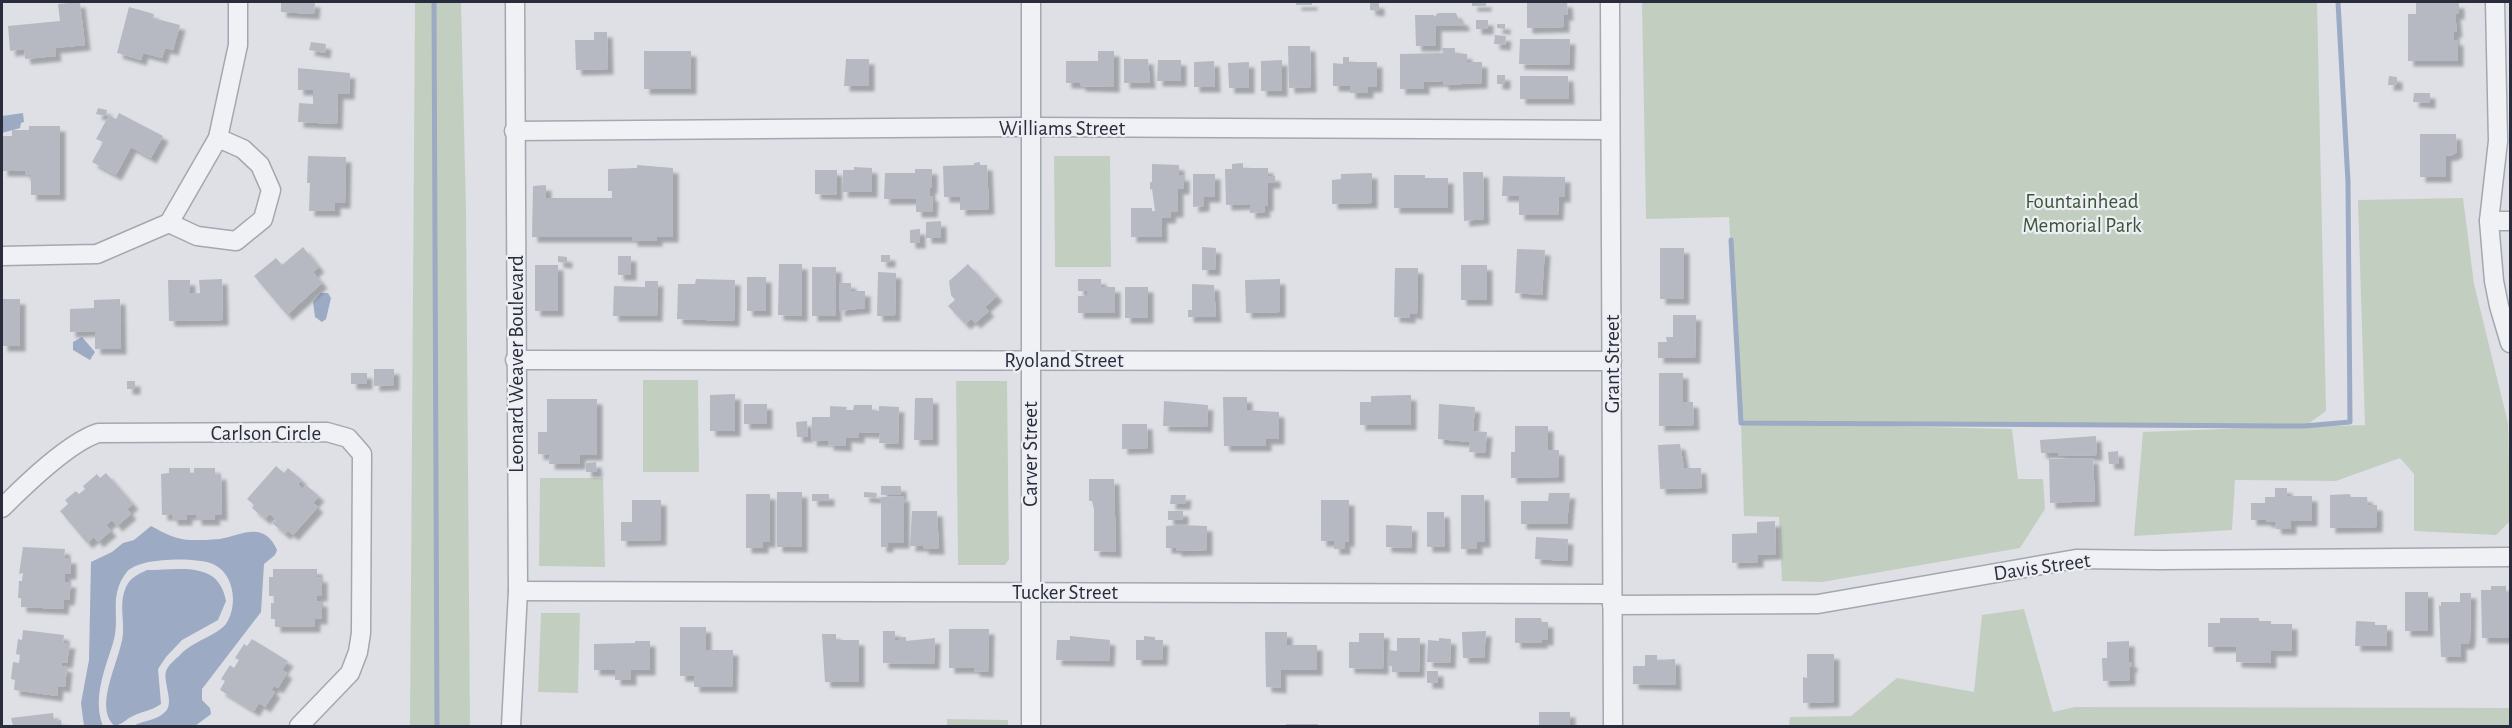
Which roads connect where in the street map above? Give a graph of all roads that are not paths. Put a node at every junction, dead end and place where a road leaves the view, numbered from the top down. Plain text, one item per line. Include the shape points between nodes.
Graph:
1 (238, 2) edge
2 (515, 2) edge
3 (1031, 2) edge
4 (1610, 2) edge
5 (2495, 2) edge
6 (1032, 127) junction
7 (1610, 130) junction
8 (514, 131) junction
9 (218, 138) junction
10 (2489, 221) junction
11 (2511, 221) edge
12 (169, 224) junction
13 (2, 256) edge
14 (2511, 343) edge
15 (515, 360) junction
16 (1030, 360) junction
17 (1612, 361) junction
18 (2, 508) edge
19 (2511, 557) edge
20 (518, 591) junction
21 (1030, 592) junction
22 (1612, 599) junction
23 (299, 726) edge
24 (511, 726) edge
25 (1031, 726) edge
26 (1613, 726) edge

1 - 9 street via 238,45
2 - 8 street, Leonard Weaver Boulevard
3 - 6 street, Carver Street
4 - 7 street, Grant Street
5 - 10 street via 2498,141
6 - 7 street, Williams Street
6 - 8 street, Williams Street
6 - 16 street, Carver Street
7 - 17 street, Grant Street
8 - 15 street, Leonard Weaver Boulevard
9 - 12 street
9 - 12 street via 243,149 260,165 271,190 263,219 236,241 196,236
10 - 11 street
10 - 14 street via 2494,281
12 - 13 street via 97,255
15 - 16 street, Ryoland Street
15 - 20 street, Leonard Weaver Boulevard
16 - 17 street, Ryoland Street
16 - 21 street, Carver Street
17 - 22 street, Grant Street
18 - 23 street, Carlson Circle via 72,446 98,433 327,432 348,438 362,454 358,652 350,673
19 - 22 street, Davis Street via 2076,559 1818,604
20 - 21 street, Tucker Street
20 - 24 street, Leonard Weaver Boulevard
21 - 22 street, Tucker Street
21 - 25 street, Carver Street
22 - 26 street, Grant Street

